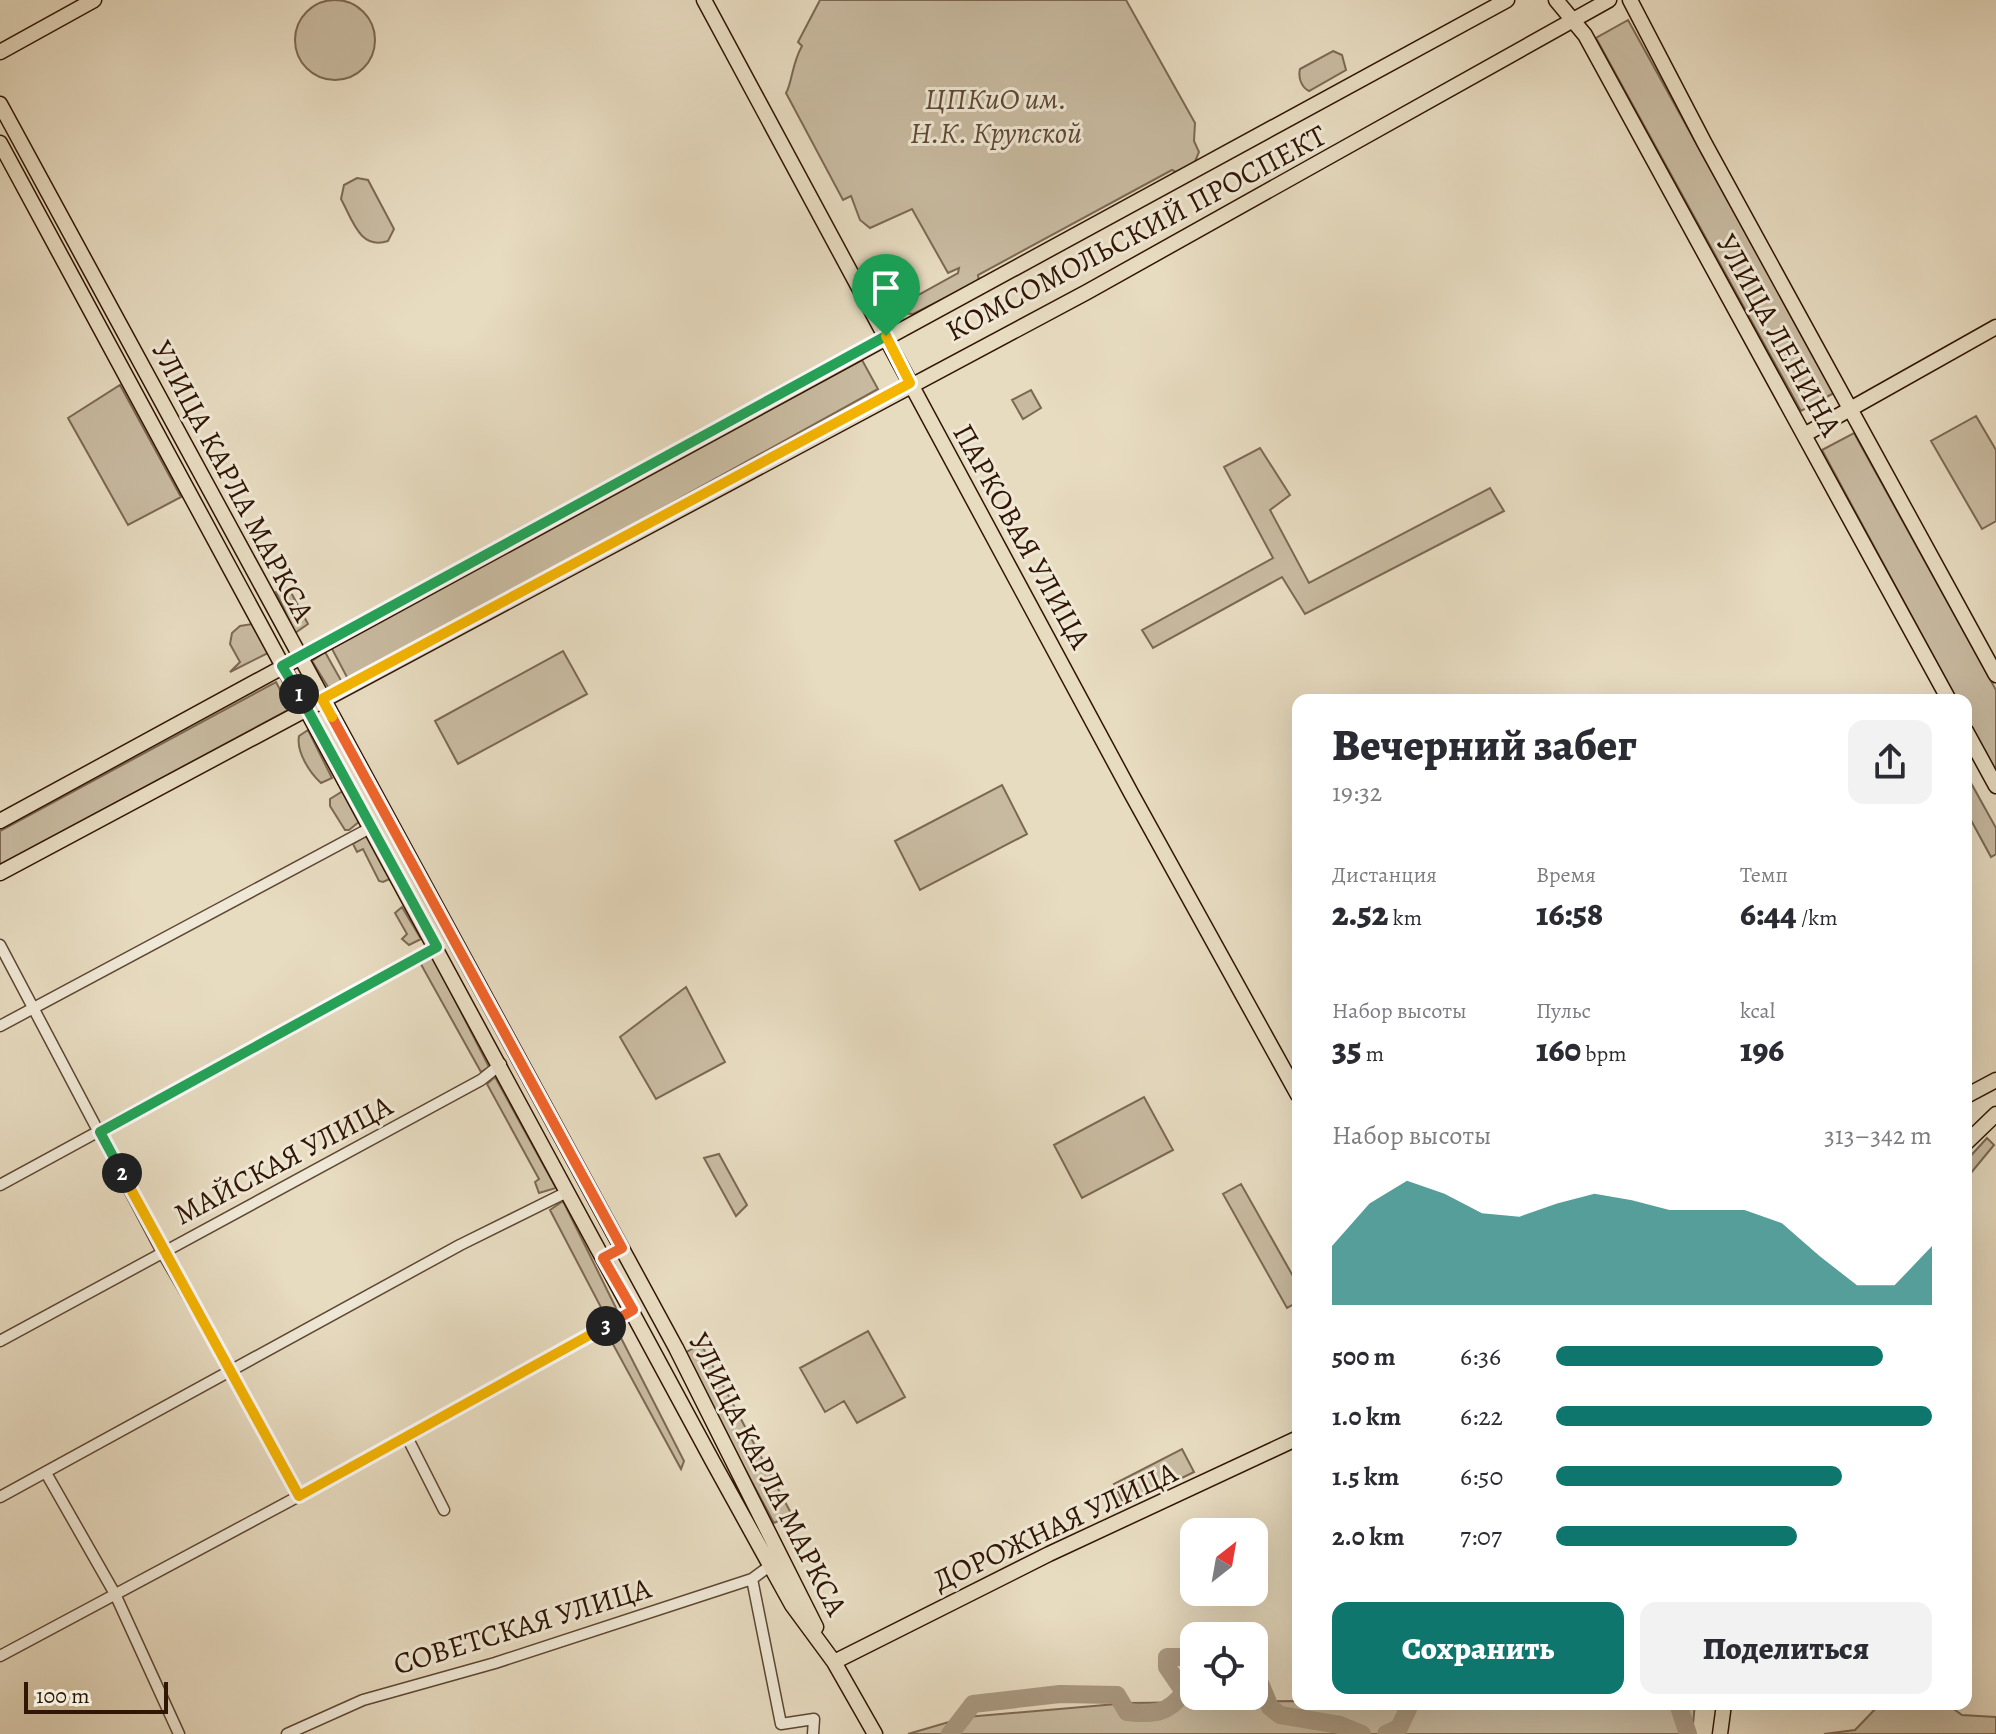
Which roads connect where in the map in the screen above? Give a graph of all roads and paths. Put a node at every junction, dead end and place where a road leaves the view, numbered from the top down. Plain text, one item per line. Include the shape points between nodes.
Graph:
1 (94, 0) edge
2 (704, 0) edge
3 (1507, 0) edge
4 (1609, 0) edge
5 (1630, 0) edge
6 (1560, 2) edge
7 (1485, 6) edge
8 (1575, 21) junction
9 (4, 50) edge
10 (0, 104) edge
11 (0, 143) edge
12 (1996, 327) edge
13 (886, 336) junction
14 (910, 383) junction
15 (1848, 408) junction
16 (1804, 435) junction
17 (298, 657) junction
18 (282, 666) junction
19 (1996, 675) edge
20 (1946, 694) edge
21 (322, 699) junction
22 (307, 708) junction
23 (1972, 742) edge
24 (1996, 786) edge
25 (0, 821) edge
26 (370, 828) junction
27 (0, 873) edge
28 (0, 945) edge
29 (437, 947) junction
30 (34, 1007) junction
31 (0, 1026) edge
32 (501, 1064) junction
33 (1996, 1080) edge
34 (1292, 1084) edge
35 (1972, 1093) edge
36 (1996, 1114) edge
37 (100, 1132) junction
38 (1972, 1137) edge
39 (0, 1185) edge
40 (567, 1192) junction
41 (622, 1248) junction
42 (162, 1252) junction
43 (603, 1258) junction
44 (633, 1310) junction
45 (0, 1341) edge
46 (231, 1370) junction
47 (407, 1437) junction
48 (1292, 1441) edge
49 (46, 1473) junction
50 (299, 1496) junction
51 (0, 1497) edge
52 (444, 1510) dead end
53 (771, 1565) junction
54 (752, 1579) junction
55 (115, 1594) junction
56 (0, 1656) edge
57 (831, 1657) junction
58 (1723, 1710) edge
59 (179, 1734) edge
60 (287, 1734) edge
61 (813, 1734) edge
62 (875, 1734) edge
63 (1720, 1734) edge

1 - 9 main road
2 - 13 main road, ПАРКОВАЯ УЛИЦА
3 - 7 main road, КОМСОМОЛЬСКИЙ ПРОСПЕКТ
4 - 8 main road, КОМСОМОЛЬСКИЙ ПРОСПЕКТ
5 - 15 main road, УЛИЦА ЛЕНИНА
6 - 8 main road, УЛИЦА ЛЕНИНА
7 - 13 main road, КОМСОМОЛЬСКИЙ ПРОСПЕКТ
8 - 14 main road, КОМСОМОЛЬСКИЙ ПРОСПЕКТ via 1087,292
8 - 16 main road, УЛИЦА ЛЕНИНА
10 - 17 main road, УЛИЦА КАРЛА МАРКСА
11 - 18 main road, УЛИЦА КАРЛА МАРКСА
12 - 15 main road
13 - 14 main road, ПАРКОВАЯ УЛИЦА
13 - 17 main road, КОМСОМОЛЬСКИЙ ПРОСПЕКТ
14 - 21 main road, КОМСОМОЛЬСКИЙ ПРОСПЕКТ
14 - 34 main road, ПАРКОВАЯ УЛИЦА
15 - 16 main road
15 - 19 main road, УЛИЦА ЛЕНИНА
16 - 20 main road, УЛИЦА ЛЕНИНА
17 - 18 main road, КОМСОМОЛЬСКИЙ ПРОСПЕКТ
17 - 21 main road, УЛИЦА КАРЛА МАРКСА
18 - 22 main road, УЛИЦА КАРЛА МАРКСА
18 - 25 main road, КОМСОМОЛЬСКИЙ ПРОСПЕКТ
21 - 22 main road, КОМСОМОЛЬСКИЙ ПРОСПЕКТ
21 - 41 main road, УЛИЦА КАРЛА МАРКСА
22 - 26 main road, УЛИЦА КАРЛА МАРКСА
22 - 27 main road, КОМСОМОЛЬСКИЙ ПРОСПЕКТ
23 - 24 main road
26 - 29 main road, УЛИЦА КАРЛА МАРКСА
26 - 30 street
28 - 30 street
29 - 32 main road, УЛИЦА КАРЛА МАРКСА
29 - 37 street
30 - 31 street
30 - 37 street
32 - 40 main road, УЛИЦА КАРЛА МАРКСА
32 - 42 street, МАЙСКАЯ УЛИЦА via 481,1080
33 - 35 main road
36 - 38 main road
37 - 39 street
37 - 42 street
40 - 43 main road, УЛИЦА КАРЛА МАРКСА
40 - 46 street
41 - 43 main road
41 - 57 main road, УЛИЦА КАРЛА МАРКСА
42 - 45 street, МАЙСКАЯ УЛИЦА
42 - 46 street
43 - 44 main road, УЛИЦА КАРЛА МАРКСА
44 - 47 street
44 - 53 main road, УЛИЦА КАРЛА МАРКСА
46 - 49 street
46 - 50 street
47 - 50 street
47 - 52 street
48 - 57 main road, ДОРОЖНАЯ УЛИЦА
49 - 51 street
49 - 55 street
50 - 55 street
53 - 54 street, СОВЕТСКАЯ УЛИЦА
53 - 57 main road, УЛИЦА КАРЛА МАРКСА via 792,1605
54 - 60 street, СОВЕТСКАЯ УЛИЦА via 363,1700
54 - 61 street via 781,1724 814,1719
55 - 56 street
55 - 59 street
57 - 62 main road
58 - 63 main road

